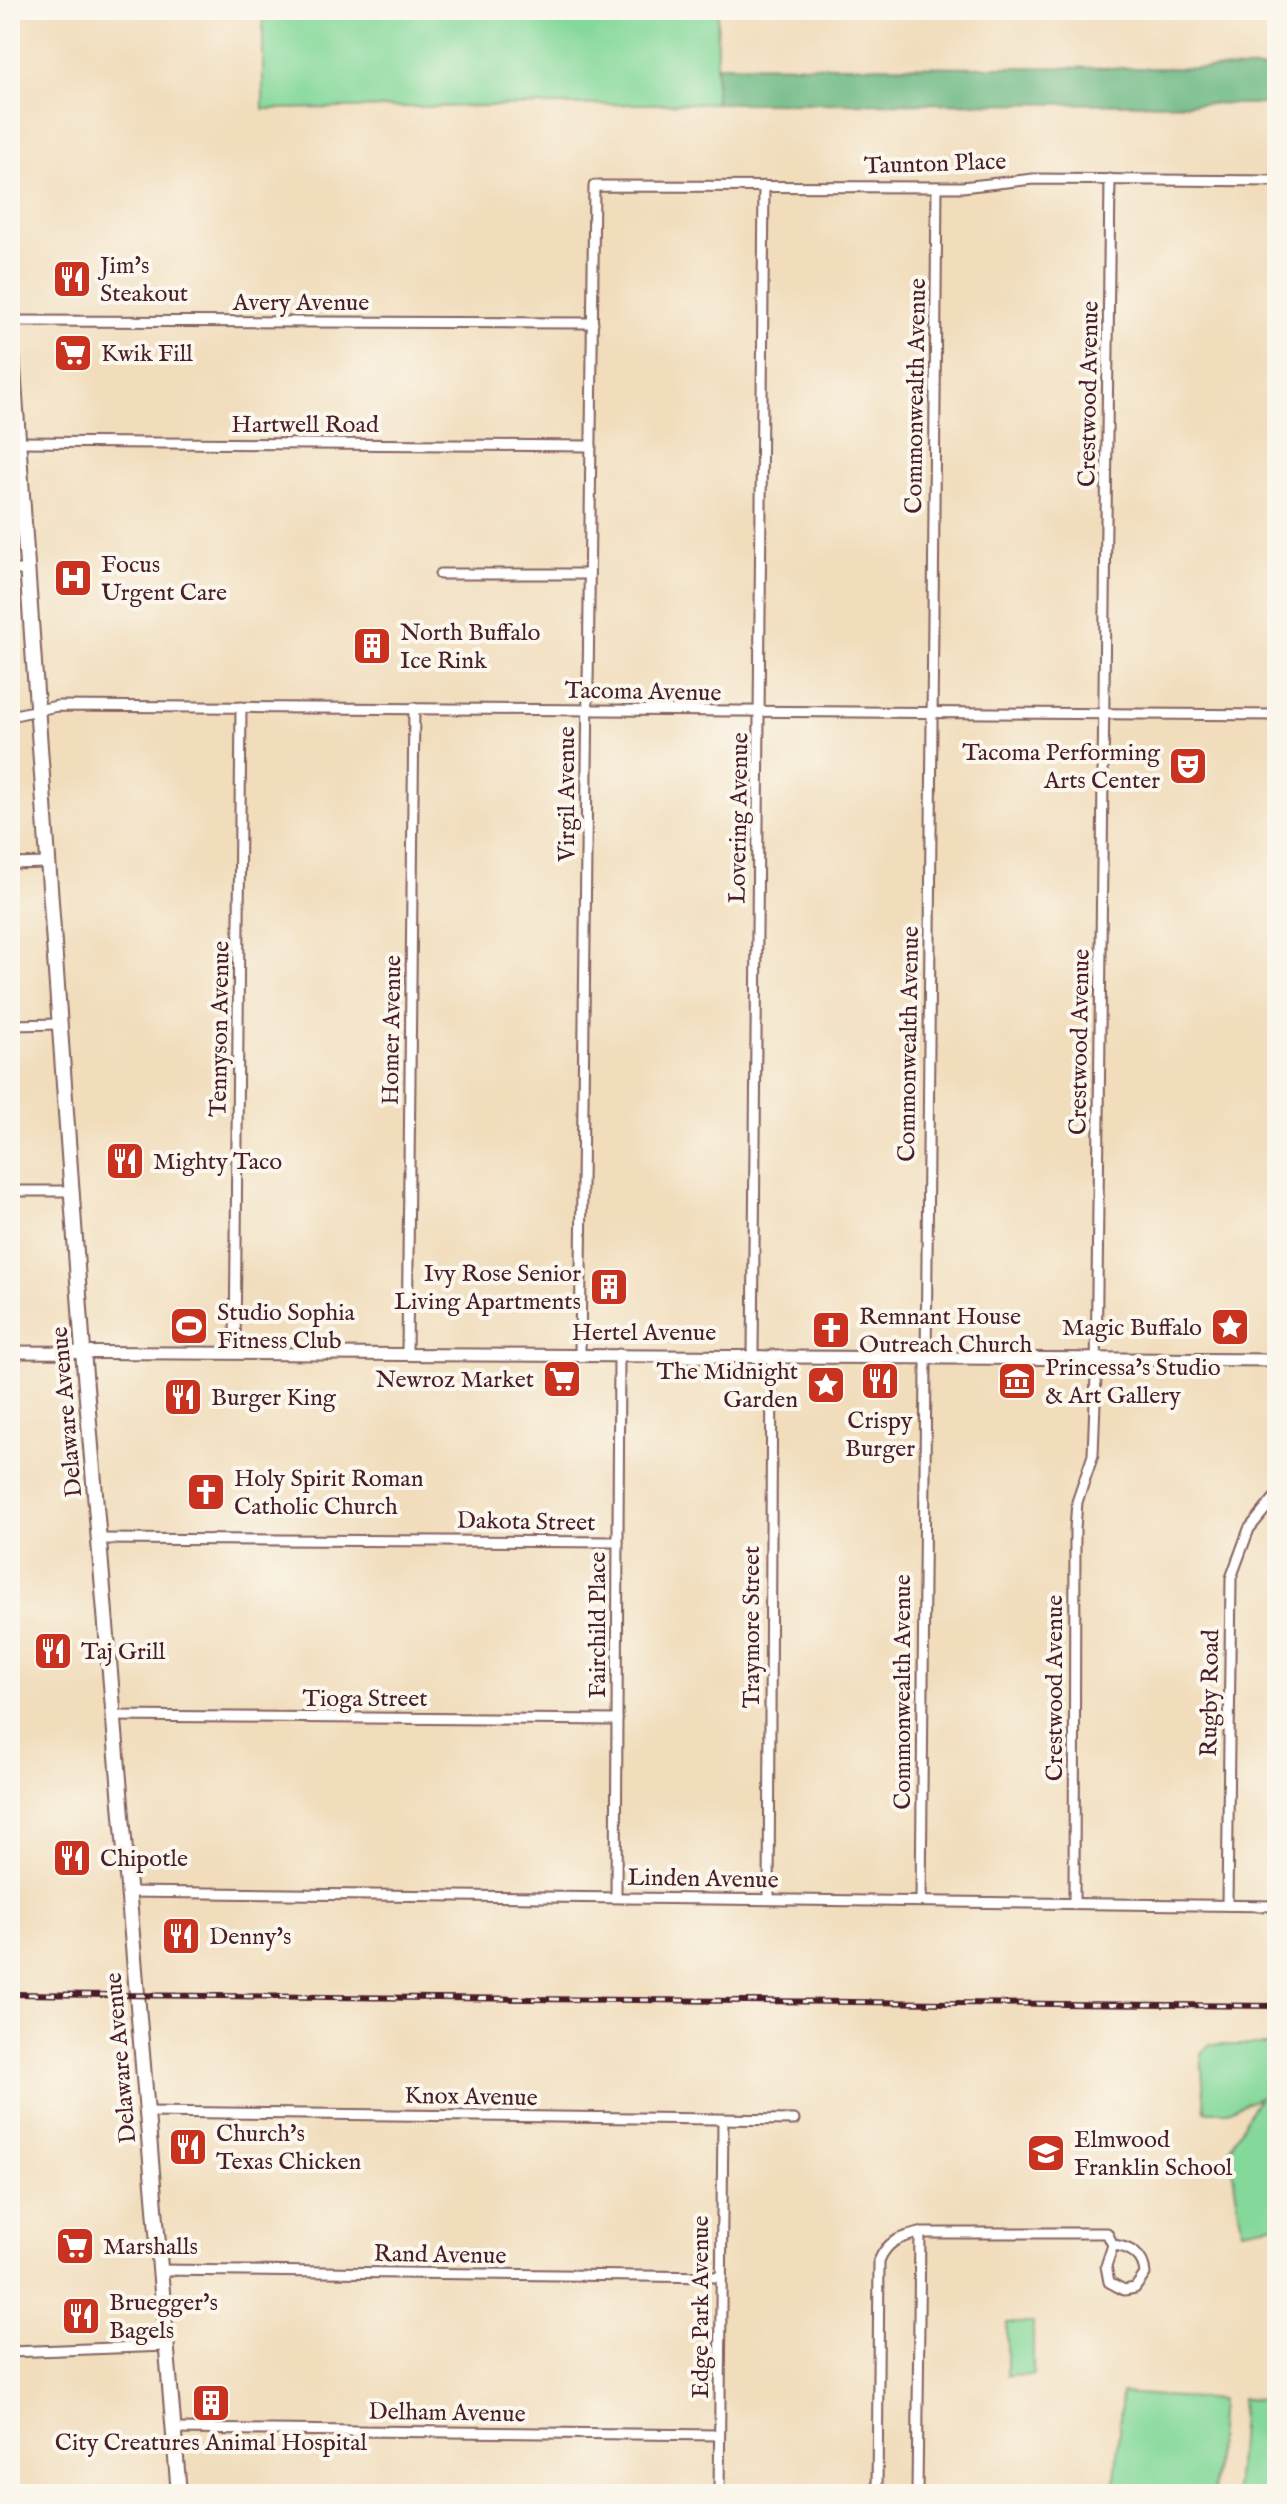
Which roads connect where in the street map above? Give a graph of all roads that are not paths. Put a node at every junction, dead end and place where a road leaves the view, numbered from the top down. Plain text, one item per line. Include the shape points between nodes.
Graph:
1 (1110, 179) junction
2 (1277, 181) edge
3 (594, 186) joint
4 (764, 186) junction
5 (937, 187) junction
6 (10, 323) edge
7 (593, 323) junction
8 (15, 436) edge
9 (591, 446) junction
10 (10, 570) edge
11 (27, 570) junction
12 (440, 574) dead end
13 (589, 574) junction
14 (241, 707) junction
15 (414, 708) junction
16 (587, 709) junction
17 (37, 710) junction
18 (759, 712) junction
19 (931, 713) junction
20 (1103, 714) junction
21 (1277, 715) edge
22 (10, 716) edge
23 (48, 863) junction
24 (10, 864) edge
25 (60, 1024) junction
26 (10, 1025) edge
27 (10, 1191) edge
28 (72, 1191) junction
29 (83, 1351) junction
30 (10, 1352) edge
31 (235, 1352) junction
32 (407, 1353) junction
33 (580, 1354) junction
34 (619, 1354) junction
35 (753, 1355) junction
36 (772, 1355) junction
37 (924, 1356) junction
38 (1096, 1357) junction
39 (1277, 1360) edge
40 (1277, 1495) edge
41 (99, 1539) junction
42 (618, 1542) junction
43 (113, 1716) junction
44 (617, 1720) junction
45 (128, 1892) junction
46 (616, 1897) junction
47 (769, 1899) junction
48 (921, 1901) junction
49 (1074, 1904) junction
50 (1227, 1905) junction
51 (1277, 1906) edge
52 (147, 2112) junction
53 (723, 2120) junction
54 (794, 2120) dead end
55 (920, 2233) junction
56 (1113, 2245) junction
57 (160, 2270) junction
58 (720, 2277) junction
59 (166, 2346) junction
60 (10, 2352) edge
61 (174, 2429) junction
62 (719, 2435) junction
63 (179, 2494) edge
64 (719, 2494) edge
65 (877, 2494) edge
66 (917, 2494) edge

1 - 2 street, Taunton Place
1 - 5 street, Taunton Place
1 - 20 street, Crestwood Avenue
3 - 4 street, Taunton Place
3 - 7 street, Virgil Avenue
4 - 5 street, Taunton Place
4 - 18 street, Lovering Avenue
5 - 19 street, Commonwealth Avenue
6 - 7 street, Avery Avenue
6 - 8 main road, Delaware Avenue
7 - 9 street, Virgil Avenue
8 - 9 street, Hartwell Road
8 - 11 main road, Delaware Avenue
9 - 13 street, Virgil Avenue
10 - 11 street
11 - 17 main road, Delaware Avenue
12 - 13 street
13 - 16 street, Virgil Avenue
14 - 15 street, Tacoma Avenue
14 - 17 street, Tacoma Avenue
14 - 31 street, Tennyson Avenue
15 - 16 street, Tacoma Avenue
15 - 32 street, Homer Avenue
16 - 18 street, Tacoma Avenue
16 - 33 street, Virgil Avenue
17 - 22 street, Tacoma Avenue
17 - 23 main road, Delaware Avenue
18 - 19 street, Tacoma Avenue
18 - 35 street, Lovering Avenue
19 - 20 street, Tacoma Avenue
19 - 37 street, Commonwealth Avenue
20 - 21 street, Tacoma Avenue
20 - 38 street, Crestwood Avenue
23 - 24 street
23 - 25 main road, Delaware Avenue
25 - 26 street
25 - 28 main road, Delaware Avenue
27 - 28 street
28 - 29 main road, Delaware Avenue
29 - 30 street, Hertel Avenue
29 - 31 street, Hertel Avenue
29 - 41 main road, Delaware Avenue
31 - 32 street, Hertel Avenue
32 - 33 street, Hertel Avenue
33 - 34 street, Hertel Avenue
34 - 35 street, Hertel Avenue
34 - 42 street, Fairchild Place
35 - 36 street, Hertel Avenue
36 - 37 street, Hertel Avenue
36 - 47 street, Traymore Street
37 - 38 street, Hertel Avenue
37 - 48 street, Commonwealth Avenue
38 - 39 street, Hertel Avenue
38 - 49 street, Crestwood Avenue via 1093,1455 1077,1502 1075,1529
40 - 50 street, Rugby Road via 1249,1529 1231,1578
41 - 42 street, Dakota Street
41 - 43 main road, Delaware Avenue
42 - 44 street, Fairchild Place
43 - 44 street, Tioga Street
43 - 45 main road, Delaware Avenue
44 - 46 street, Fairchild Place
45 - 46 street, Linden Avenue
45 - 52 main road, Delaware Avenue
46 - 47 street, Linden Avenue
47 - 48 street, Linden Avenue
48 - 49 street, Linden Avenue
49 - 50 street, Linden Avenue
50 - 51 street, Linden Avenue
52 - 53 street, Knox Avenue
52 - 57 main road, Delaware Avenue
53 - 54 street, Knox Avenue
53 - 58 street, Edge Park Avenue
55 - 56 street via 1107,2233
55 - 65 street via 896,2238 879,2261
55 - 66 street
56 - 56 street via 1107,2277 1118,2289 1135,2288 1145,2274 1143,2262 1131,2250
57 - 58 street, Rand Avenue
57 - 59 main road, Delaware Avenue
58 - 62 street, Edge Park Avenue
59 - 60 street
59 - 61 main road, Delaware Avenue
61 - 62 street, Delham Avenue
61 - 63 main road, Delaware Avenue
62 - 64 street, Edge Park Avenue

